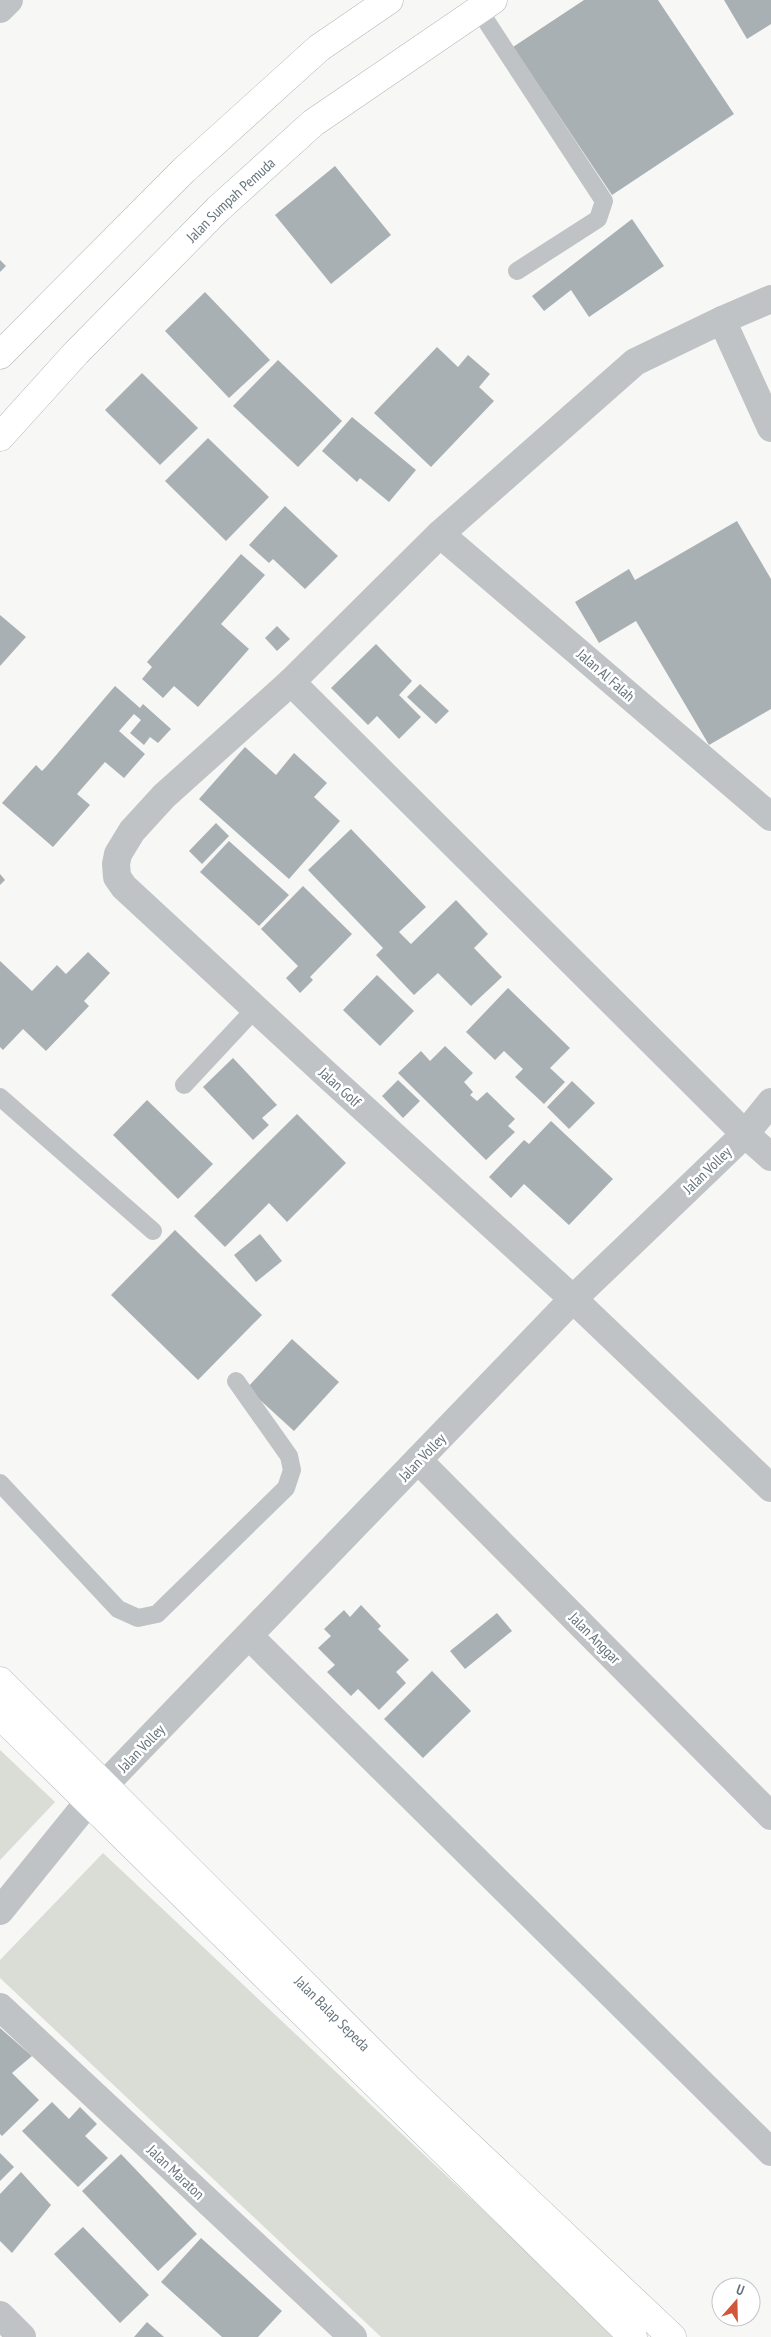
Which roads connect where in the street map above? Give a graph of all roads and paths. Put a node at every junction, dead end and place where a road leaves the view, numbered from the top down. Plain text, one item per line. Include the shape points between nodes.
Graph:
1 (8, 0) edge
2 (389, 0) edge
3 (486, 5) edge
4 (0, 9) edge
5 (517, 271) dead end
6 (771, 299) edge
7 (722, 320) junction
8 (0, 355) edge
9 (771, 428) edge
10 (0, 437) edge
11 (440, 534) junction
12 (291, 682) junction
13 (771, 817) edge
14 (255, 1009) junction
15 (184, 1085) dead end
16 (0, 1097) edge
17 (771, 1102) edge
18 (755, 1128) edge
19 (771, 1157) edge
20 (153, 1231) dead end
21 (574, 1298) junction
22 (236, 1381) dead end
23 (418, 1460) junction
24 (0, 1483) edge
25 (771, 1488) edge
26 (249, 1636) junction
27 (0, 1681) edge
28 (0, 1716) edge
29 (97, 1793) junction
30 (771, 1816) edge
31 (0, 1911) edge
32 (0, 2007) edge
33 (771, 2152) edge
34 (0, 2316) edge
35 (22, 2337) edge
36 (353, 2337) edge
37 (633, 2337) edge
38 (672, 2337) edge

1 - 4 street
2 - 8 main road via 319,48 184,170
3 - 5 lane via 604,201 598,219
3 - 10 main road, Jalan Sumpah Pemuda via 313,123 218,209 76,353
6 - 7 street
7 - 9 street
7 - 11 street via 635,362
11 - 12 street
11 - 13 street, Jalan Al Falah
12 - 14 street, Jalan Golf via 164,796 132,831 118,854 115,868 124,887
12 - 18 street
14 - 15 lane
14 - 21 street, Jalan Golf
16 - 20 lane
17 - 18 street, Jalan Volley
18 - 19 street
18 - 21 street, Jalan Volley
21 - 23 street, Jalan Volley
21 - 25 street, Jalan Golf
22 - 24 lane via 289,1456 292,1470 286,1488 157,1614 138,1618 118,1609
23 - 26 street, Jalan Volley
23 - 30 street, Jalan Anggar
26 - 29 street, Jalan Volley
26 - 33 street
27 - 29 main road, Jalan Balap Sepeda
28 - 29 main road, Jalan Balap Sepeda
29 - 31 street, Jalan Volley
29 - 37 main road, Jalan Balap Sepeda
29 - 38 main road, Jalan Balap Sepeda
32 - 36 street, Jalan Maraton
34 - 35 street

